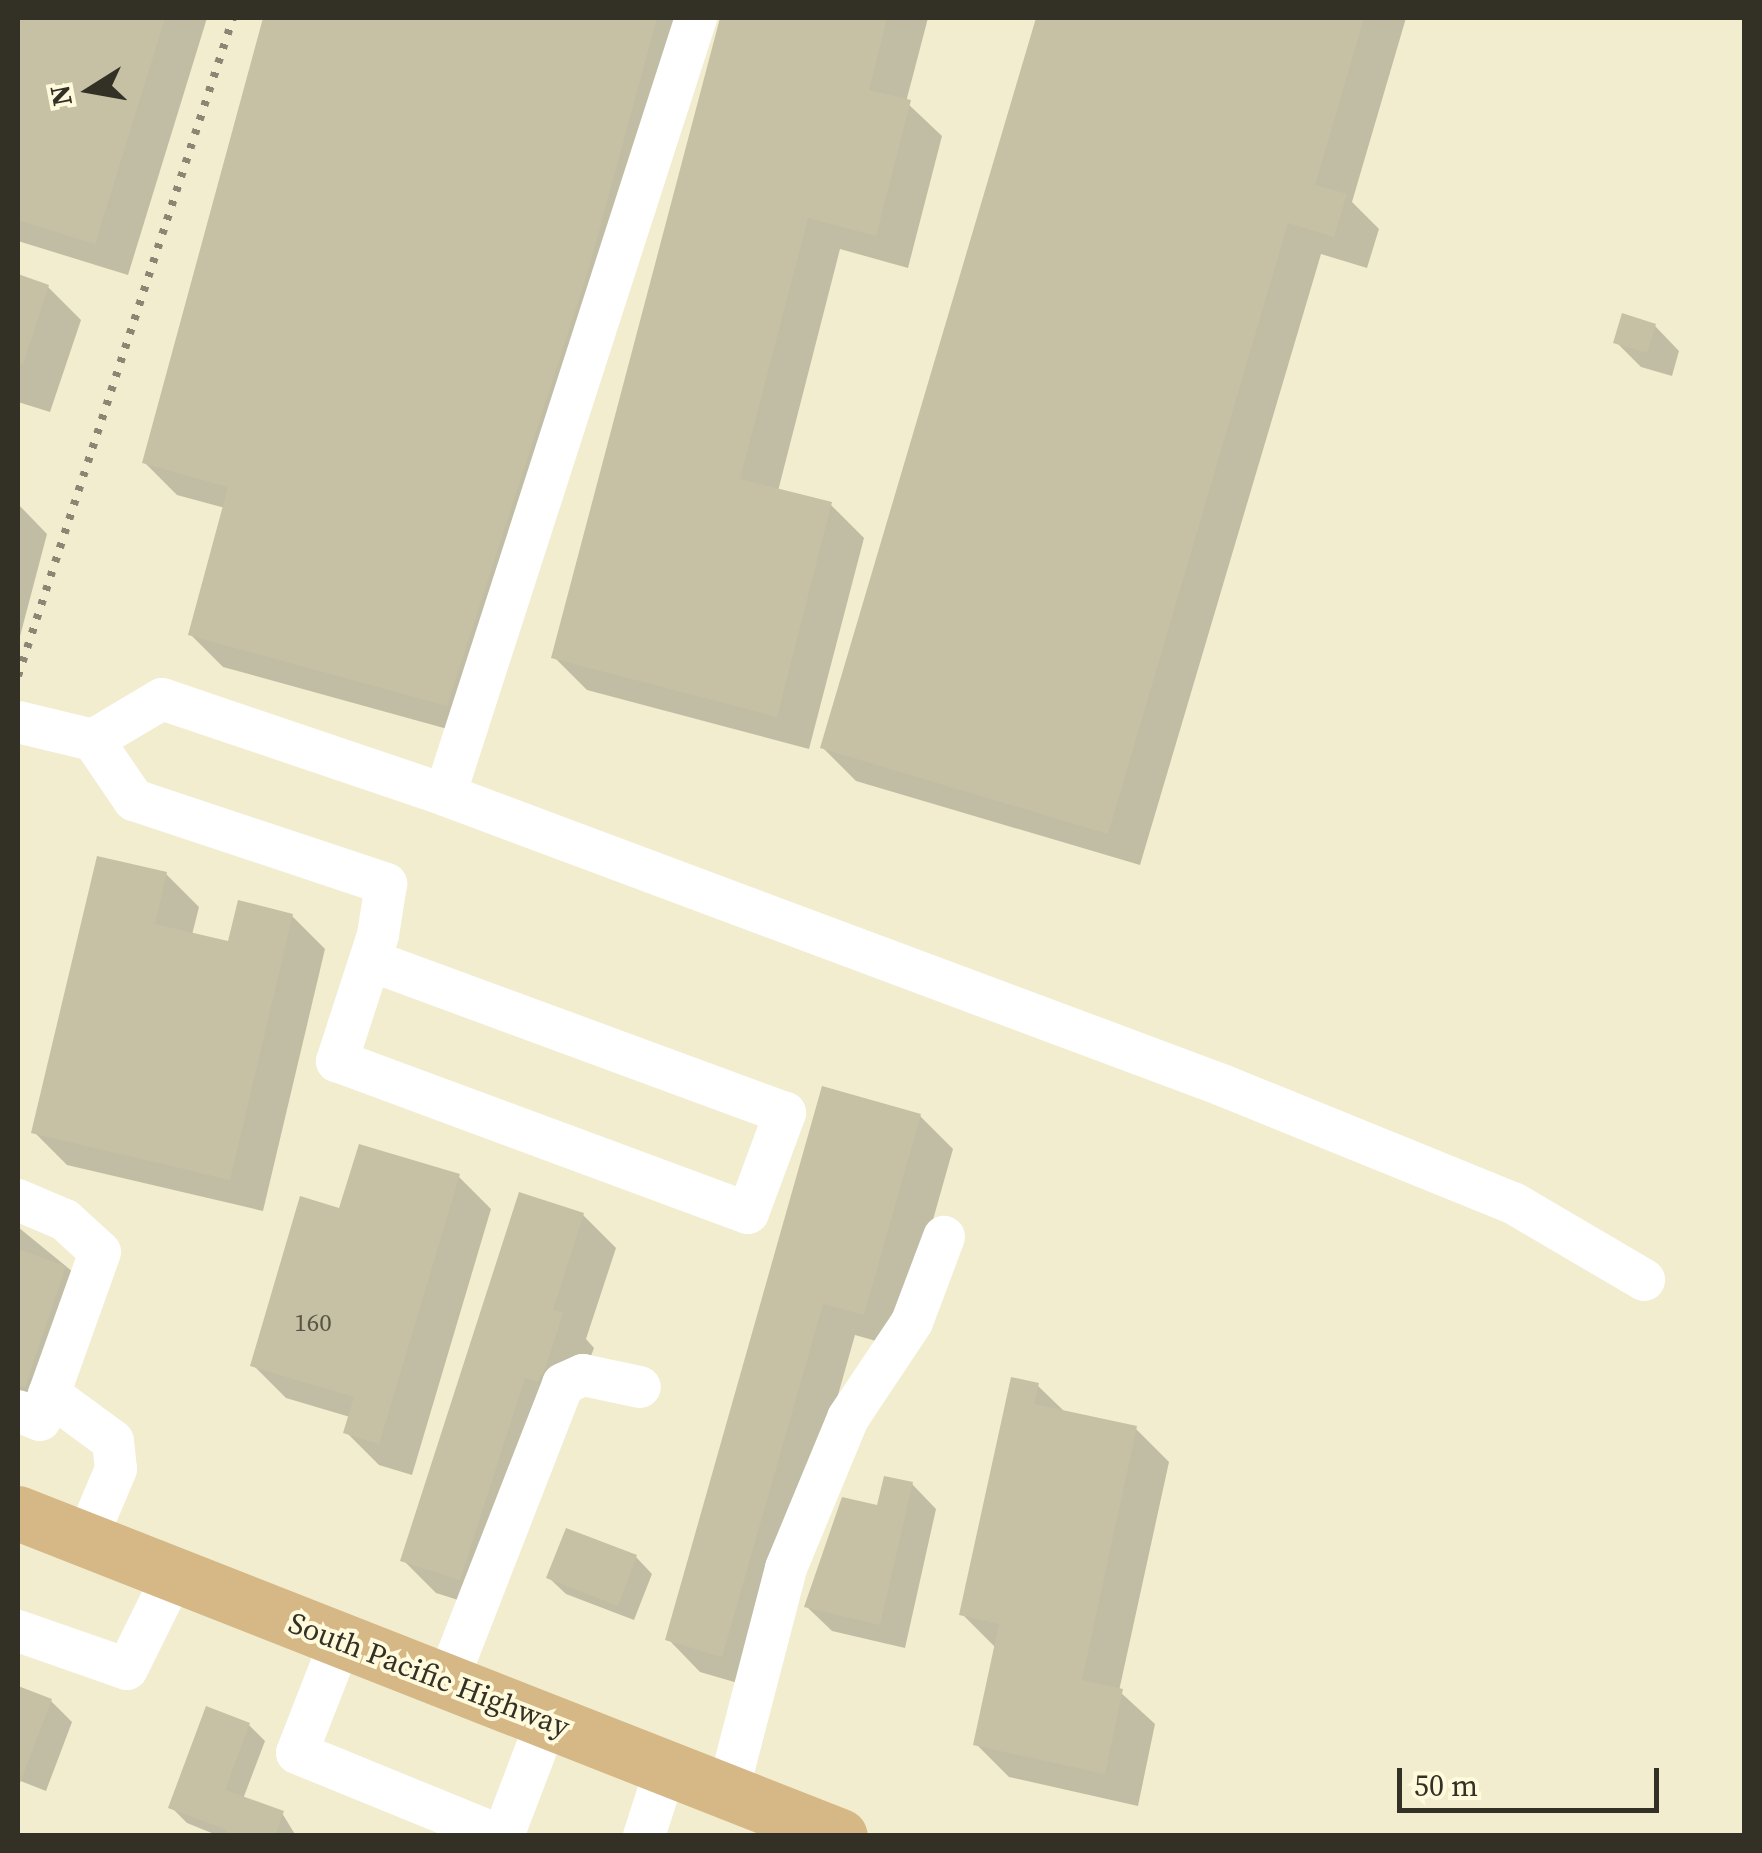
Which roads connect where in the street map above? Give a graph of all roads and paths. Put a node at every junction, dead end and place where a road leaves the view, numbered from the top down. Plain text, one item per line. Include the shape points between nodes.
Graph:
1 (696, 18) edge
2 (18, 722) edge
3 (93, 740) junction
4 (445, 794) junction
5 (370, 960) junction
6 (18, 1200) edge
7 (944, 1237) dead end
8 (1644, 1280) dead end
9 (640, 1386) dead end
10 (33, 1403) edge
11 (18, 1513) edge
12 (86, 1540) junction
13 (174, 1574) junction
14 (18, 1631) edge
15 (340, 1640) junction
16 (447, 1682) junction
17 (547, 1721) junction
18 (666, 1768) junction
19 (728, 1791) junction
20 (502, 1836) edge
21 (644, 1836) edge
22 (840, 1836) edge

1 - 4 lane
2 - 3 lane via 44,723
3 - 4 lane via 162,699
3 - 5 lane via 134,800 386,884
4 - 8 lane via 792,930 1222,1085 1495,1196
5 - 5 lane via 336,1061 748,1213 785,1113
6 - 10 lane via 65,1220 100,1252
7 - 19 lane via 912,1322 848,1418 786,1568
9 - 16 lane via 583,1375 563,1384
10 - 12 lane via 113,1441 116,1470
11 - 12 main road, South Pacific Highway
12 - 13 main road, South Pacific Highway
13 - 14 lane via 127,1669
13 - 15 main road, South Pacific Highway
15 - 16 main road, South Pacific Highway
15 - 20 lane via 297,1753
16 - 17 main road, South Pacific Highway
17 - 18 main road, South Pacific Highway
17 - 20 lane
18 - 19 main road, South Pacific Highway
18 - 21 lane
19 - 22 main road, South Pacific Highway

